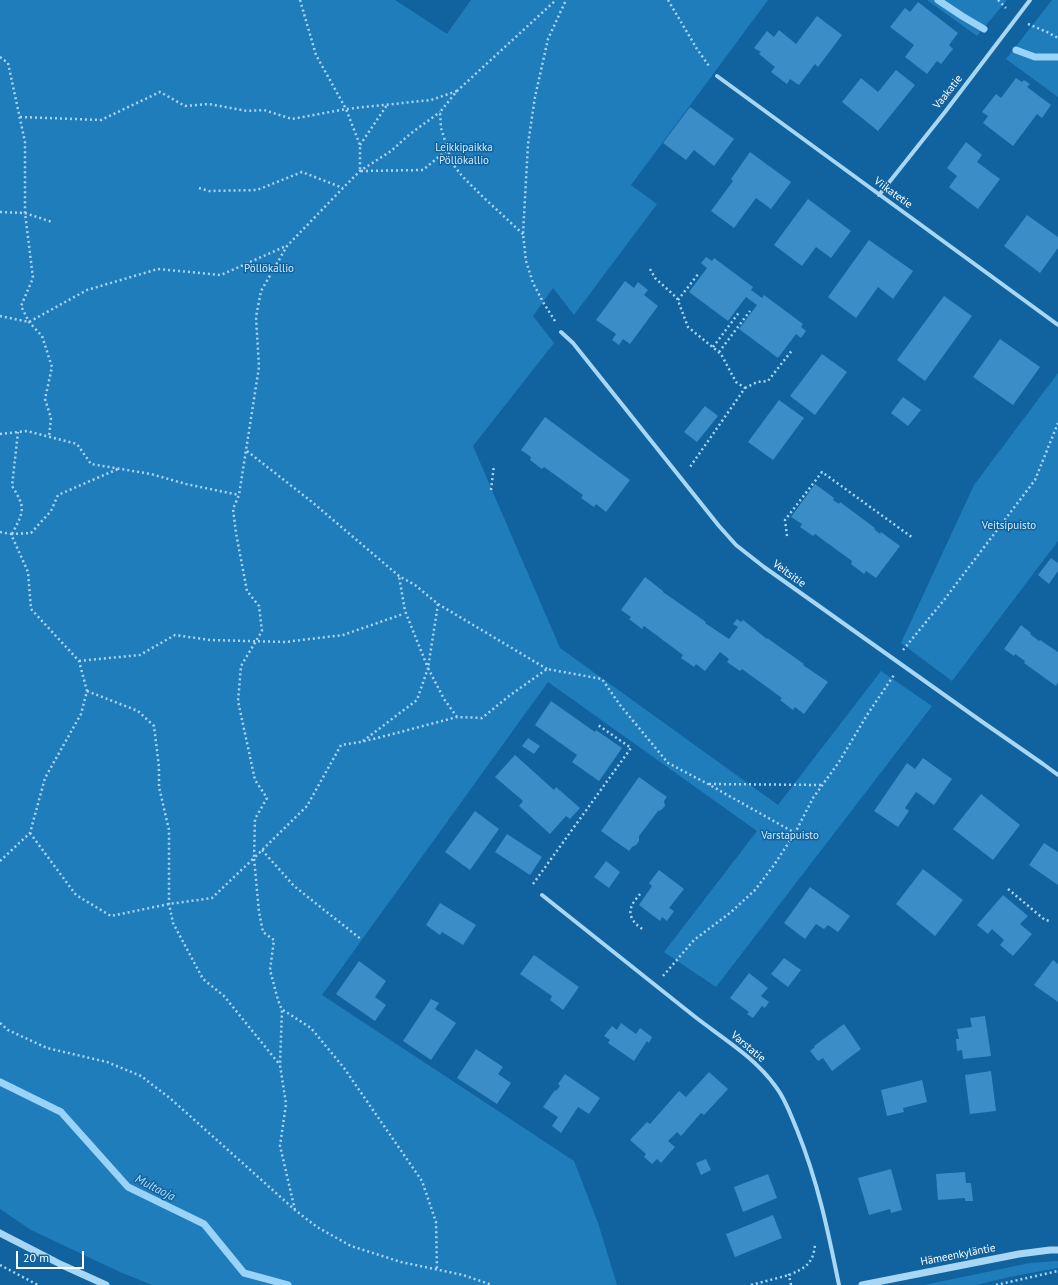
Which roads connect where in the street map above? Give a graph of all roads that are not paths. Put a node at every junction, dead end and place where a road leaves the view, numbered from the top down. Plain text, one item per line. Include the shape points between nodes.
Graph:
1 (1030, 0) edge
2 (717, 76) road end
3 (879, 195) junction
4 (1058, 325) edge
5 (561, 332) road end
6 (1058, 775) edge
7 (542, 895) dead end
8 (0, 1233) edge
9 (1058, 1250) edge
10 (106, 1285) edge
11 (839, 1285) edge
12 (862, 1285) edge

1 - 3 street, Vaakatie
2 - 3 street, Viikatetie
3 - 4 street, Viikatetie
5 - 6 street, Veitsitie via 573,343 736,544
7 - 11 street, Varstatie via 755,1063 776,1086 804,1147 820,1195
8 - 10 street
9 - 12 street, Hämeenkyläntie via 1019,1254

